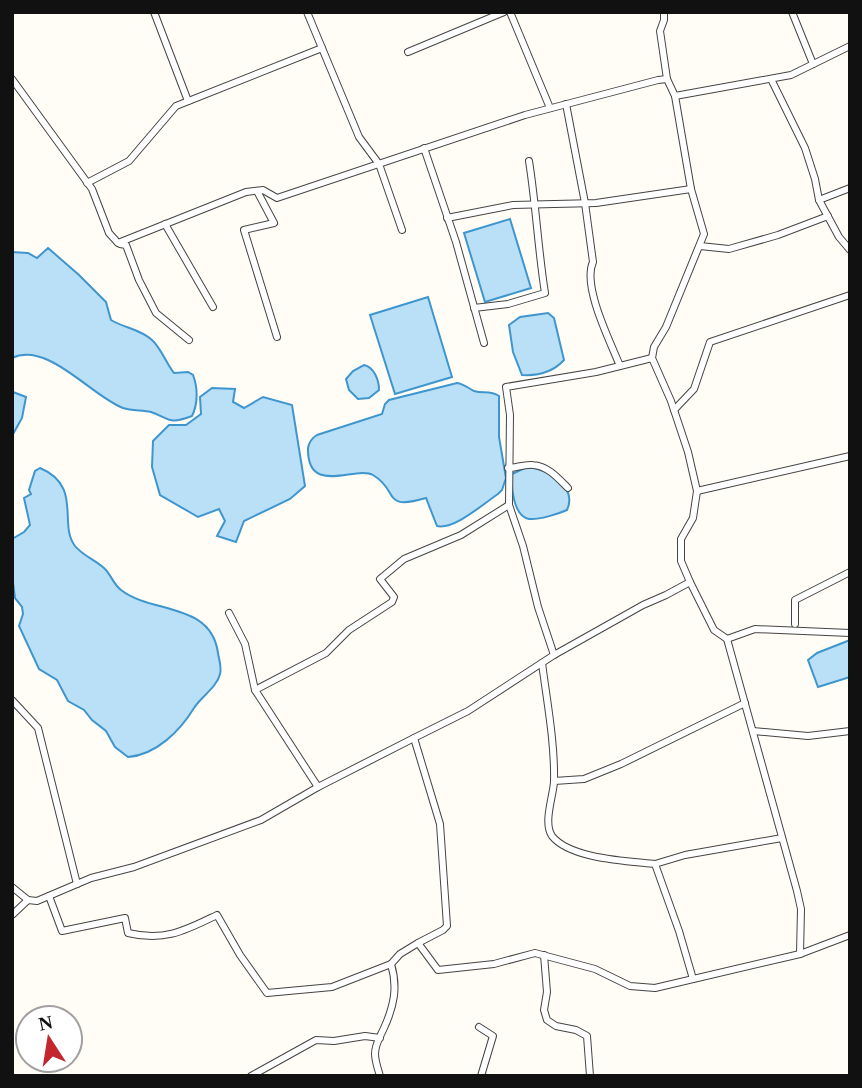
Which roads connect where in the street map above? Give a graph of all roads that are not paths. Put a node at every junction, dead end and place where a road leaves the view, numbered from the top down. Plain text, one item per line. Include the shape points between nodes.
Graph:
1 (154, 12) edge
2 (307, 12) edge
3 (504, 12) edge
4 (510, 12) edge
5 (664, 12) edge
6 (792, 12) edge
7 (850, 46) edge
8 (322, 48) junction
9 (408, 52) dead end
10 (813, 64) junction
11 (12, 79) edge
12 (667, 79) junction
13 (771, 79) junction
14 (675, 96) junction
15 (188, 101) junction
16 (566, 104) junction
17 (550, 108) junction
18 (424, 148) junction
19 (529, 161) dead end
20 (379, 163) junction
21 (87, 183) junction
22 (850, 188) edge
23 (691, 189) junction
24 (257, 191) junction
25 (819, 200) junction
26 (585, 203) junction
27 (536, 204) junction
28 (828, 216) junction
29 (447, 218) junction
30 (165, 224) junction
31 (402, 230) dead end
32 (118, 243) junction
33 (700, 246) junction
34 (850, 250) edge
35 (850, 295) edge
36 (213, 307) dead end
37 (474, 308) junction
38 (277, 337) dead end
39 (188, 340) dead end
40 (484, 343) dead end
41 (652, 358) junction
42 (620, 366) junction
43 (674, 410) junction
44 (850, 456) edge
45 (508, 468) junction
46 (568, 488) dead end
47 (697, 491) junction
48 (509, 505) junction
49 (850, 572) edge
50 (690, 582) junction
51 (229, 613) dead end
52 (795, 624) dead end
53 (850, 633) edge
54 (727, 639) junction
55 (554, 655) junction
56 (542, 663) junction
57 (255, 690) junction
58 (12, 700) edge
59 (745, 703) junction
60 (753, 731) junction
61 (850, 731) edge
62 (414, 738) junction
63 (554, 781) junction
64 (318, 787) junction
65 (782, 838) junction
66 (655, 864) junction
67 (77, 884) junction
68 (12, 887) edge
69 (49, 896) junction
70 (28, 900) junction
71 (12, 915) edge
72 (850, 935) edge
73 (418, 943) junction
74 (800, 954) junction
75 (544, 955) junction
76 (391, 964) junction
77 (693, 979) junction
78 (479, 1027) dead end
79 (380, 1038) junction
80 (251, 1076) edge
81 (380, 1076) edge
82 (481, 1076) edge
83 (590, 1076) edge

1 - 15 street
2 - 8 street
3 - 9 street
4 - 17 street
5 - 12 street via 660,31
6 - 10 street
7 - 10 street
8 - 15 street
8 - 20 street via 359,137
10 - 13 street
11 - 21 street
12 - 14 street
12 - 16 street
13 - 14 street
13 - 25 street via 805,148
14 - 23 street
15 - 21 street via 176,106 129,161
16 - 17 street
16 - 26 street
17 - 18 street
18 - 20 street
18 - 29 street
19 - 27 street
20 - 24 street via 278,198
20 - 31 street
21 - 32 street
22 - 25 street
23 - 26 street
23 - 33 street via 704,234
24 - 30 street
24 - 38 street via 274,223 244,230
25 - 28 street
26 - 27 street
26 - 42 street via 594,298
27 - 29 street
27 - 37 street via 545,293
28 - 33 street via 729,250
28 - 34 street
29 - 37 street
30 - 32 street
30 - 36 street
32 - 39 street via 126,245 156,313
33 - 41 street
35 - 43 street via 710,342 694,389
37 - 40 street
41 - 42 street
41 - 43 street
42 - 45 street via 506,387
43 - 47 street
44 - 47 street
45 - 46 street via 533,465 552,471
45 - 48 street
47 - 50 street via 693,518 681,539 681,561
48 - 55 street
48 - 57 street via 461,535 404,559 380,579 394,597 391,602 349,630 326,653
49 - 52 street via 795,600
50 - 54 street via 714,630
50 - 55 street
51 - 57 street via 245,645
53 - 54 street via 755,629
54 - 59 street
55 - 56 street
56 - 62 street
56 - 63 street
57 - 64 street
58 - 67 street via 38,728
59 - 60 street
59 - 63 street via 621,764 584,779
60 - 61 street via 808,736
60 - 65 street
62 - 64 street
62 - 73 street via 440,824 447,926
63 - 66 street via 549,825 559,841 588,856
64 - 67 street via 261,820
65 - 66 street
65 - 74 street via 801,909
66 - 77 street
67 - 69 street
68 - 70 street
69 - 70 street
69 - 76 street via 62,932 125,918 128,933 177,935 218,915 267,993 332,987
70 - 71 street
72 - 74 street
73 - 75 street via 438,970
73 - 76 street
74 - 77 street
75 - 77 street via 595,969 630,986 655,988
75 - 83 street via 544,1010 556,1026 587,1036
76 - 79 street via 395,996
78 - 82 street via 493,1036
79 - 80 street via 316,1040
79 - 81 street via 375,1056

